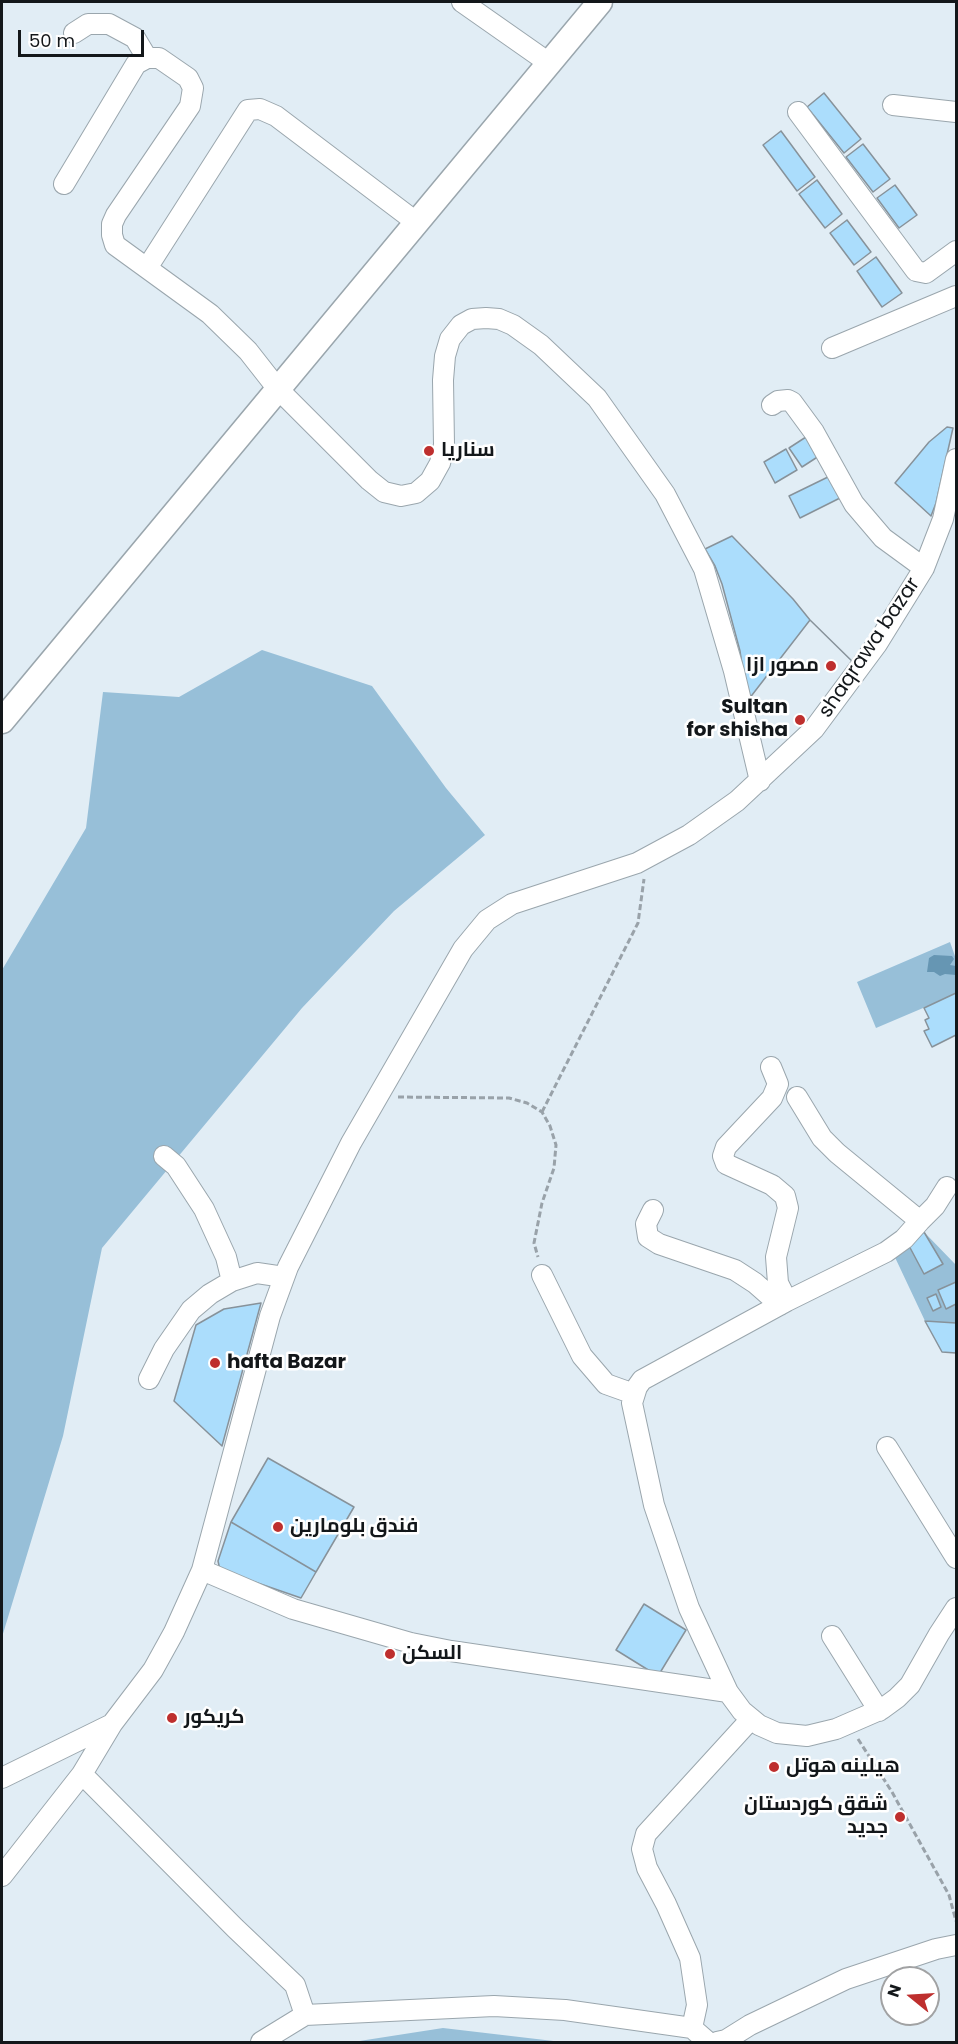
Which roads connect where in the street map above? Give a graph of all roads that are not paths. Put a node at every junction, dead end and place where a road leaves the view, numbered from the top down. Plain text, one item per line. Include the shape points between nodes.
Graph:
1 (462, 2) edge
2 (600, 2) edge
3 (74, 33) dead end
4 (147, 58) junction
5 (549, 63) junction
6 (893, 105) dead end
7 (798, 112) dead end
8 (957, 112) edge
9 (64, 184) dead end
10 (416, 222) junction
11 (957, 251) edge
12 (147, 268) junction
13 (957, 296) edge
14 (832, 348) dead end
15 (277, 388) junction
16 (772, 405) dead end
17 (957, 459) edge
18 (924, 568) junction
19 (2, 721) edge
20 (760, 782) junction
21 (771, 1067) dead end
22 (797, 1096) dead end
23 (164, 1156) dead end
24 (947, 1186) dead end
25 (652, 1210) dead end
26 (920, 1221) junction
27 (542, 1275) road end
28 (284, 1277) junction
29 (232, 1281) junction
30 (783, 1303) junction
31 (149, 1379) dead end
32 (634, 1394) junction
33 (886, 1447) dead end
34 (957, 1558) edge
35 (202, 1570) junction
36 (957, 1608) edge
37 (832, 1636) dead end
38 (728, 1692) junction
39 (879, 1711) junction
40 (751, 1719) junction
41 (112, 1724) junction
42 (82, 1774) junction
43 (2, 1778) edge
44 (2, 1876) edge
45 (957, 1945) edge
46 (305, 2015) junction
47 (692, 2028) junction
48 (261, 2043) edge
49 (708, 2043) edge
50 (717, 2043) edge

1 - 5 street
2 - 5 main road
3 - 4 street via 88,24 109,24 135,38
4 - 9 street via 136,64
4 - 12 street via 159,58 188,78 193,88 190,106 112,224 115,245
5 - 10 main road
6 - 8 street
7 - 11 street via 916,271 926,273
10 - 12 street via 276,116 260,109 248,110
10 - 15 main road
12 - 15 street via 210,314 248,351
13 - 14 street
15 - 19 main road
15 - 20 street via 369,480 384,492 401,496 416,493 430,481 440,463 444,444 445,356 450,339 461,325 472,319 499,319 541,345 597,398 665,494 704,569 734,671
16 - 18 street via 778,401 792,402 814,432 854,504 883,538
17 - 18 street, shaqrawa bazar via 943,519
18 - 20 street, shaqrawa bazar via 877,644 814,729
20 - 28 street, shaqrawa bazar via 706,824 664,850 512,904 487,920 463,949 378,1097
21 - 30 street via 778,1084 772,1098 726,1147 723,1156 726,1164 772,1185 785,1196 788,1208 776,1257
22 - 26 street via 822,1138
23 - 29 street via 176,1166 204,1209 226,1257
24 - 26 street
25 - 30 street via 646,1224 648,1237 735,1270
26 - 30 street via 886,1252
27 - 32 street via 582,1356 606,1384
28 - 29 street via 257,1273
28 - 35 street, shaqrawa bazar
29 - 31 street via 191,1310
30 - 32 street via 642,1380
32 - 38 street via 632,1411 664,1539 689,1608
33 - 34 street
35 - 38 street via 293,1609 411,1643
35 - 41 street, shaqrawa bazar via 153,1670
36 - 39 street via 910,1685
37 - 39 street
38 - 40 street
39 - 40 street via 821,1734 792,1735 768,1729
40 - 47 street via 646,1834 642,1848 647,1868 690,1958 697,2005
41 - 42 street, shaqrawa bazar
41 - 43 street
42 - 44 street, shaqrawa bazar
42 - 46 street via 296,1985
45 - 50 street via 846,1979
46 - 47 street via 494,2006 566,2010
46 - 48 street
47 - 49 street

